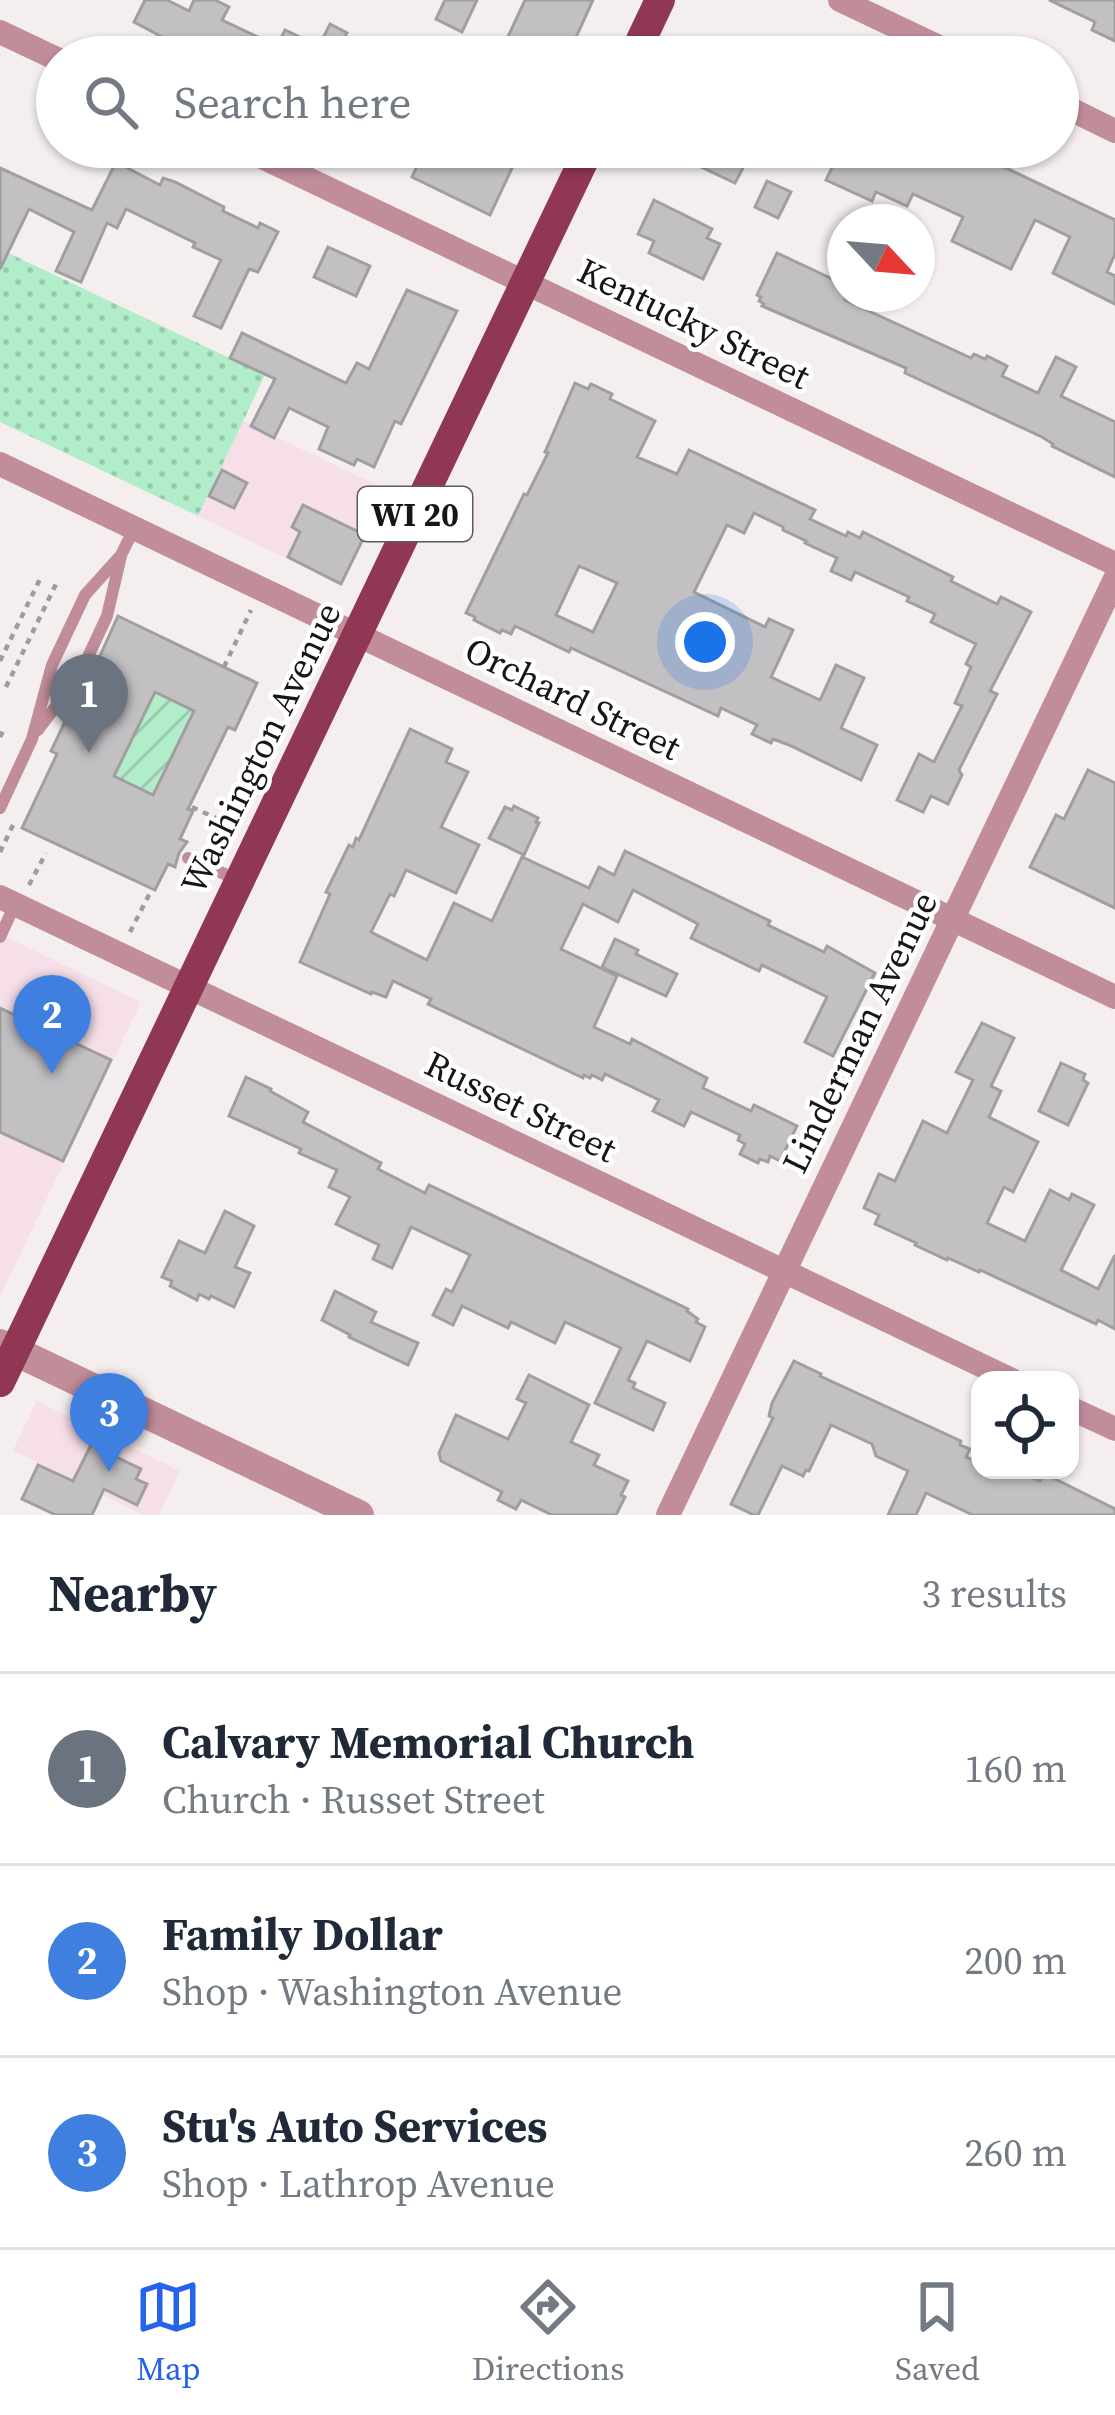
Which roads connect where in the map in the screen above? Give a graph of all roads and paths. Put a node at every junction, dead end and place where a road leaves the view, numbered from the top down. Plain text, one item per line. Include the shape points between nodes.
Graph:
1 (660, 0) edge
2 (840, 0) edge
3 (0, 32) edge
4 (643, 36) edge
5 (916, 36) edge
6 (36, 49) edge
7 (1079, 114) edge
8 (1115, 130) edge
9 (285, 168) edge
10 (580, 168) edge
11 (525, 283) junction
12 (0, 464) edge
13 (135, 528) junction
14 (121, 555) junction
15 (1115, 564) edge
16 (42, 575) dead end
17 (1115, 579) edge
18 (57, 582) dead end
19 (261, 589) junction
20 (357, 635) junction
21 (0, 661) edge
22 (224, 667) dead end
23 (6, 687) dead end
24 (5, 727) dead end
25 (0, 737) edge
26 (32, 739) junction
27 (192, 807) dead end
28 (0, 808) edge
29 (229, 824) dead end
30 (46, 853) dead end
31 (188, 858) dead end
32 (240, 881) junction
33 (152, 889) dead end
34 (11, 903) edge
35 (953, 919) junction
36 (0, 937) edge
37 (119, 954) junction
38 (189, 987) junction
39 (1115, 997) edge
40 (784, 1271) junction
41 (8, 1347) edge
42 (993, 1371) edge
43 (0, 1382) edge
44 (1079, 1412) edge
45 (1115, 1429) edge
46 (359, 1515) edge
47 (668, 1515) edge

1 - 4 main road
2 - 5 street
3 - 6 street
7 - 8 street
9 - 11 street, Kentucky Street
10 - 11 main road, Washington Avenue / WI 20
11 - 15 street, Kentucky Street
11 - 20 main road, Washington Avenue / WI 20
12 - 13 street, Orchard Street
13 - 14 lane
13 - 19 street, Orchard Street
14 - 26 lane via 107,616 80,674
14 - 26 lane via 86,595 52,665
16 - 21 path
17 - 35 street, Linderman Avenue
18 - 23 path
19 - 20 street, Orchard Street
19 - 22 path
20 - 32 main road, Washington Avenue / WI 20
20 - 35 street, Orchard Street
24 - 25 path
26 - 28 lane
27 - 29 path
30 - 34 path
31 - 32 lane
32 - 38 main road, Washington Avenue / WI 20
33 - 37 path
34 - 36 lane
34 - 37 street, Russet Street
35 - 39 street, Orchard Street
35 - 40 street, Linderman Avenue
37 - 38 street, Russet Street
38 - 40 street, Russet Street
38 - 41 main road, Washington Avenue / WI 20
40 - 42 street, Russet Street
40 - 47 street, Linderman Avenue
41 - 43 main road, Washington Avenue / WI 20
41 - 46 street
44 - 45 street

